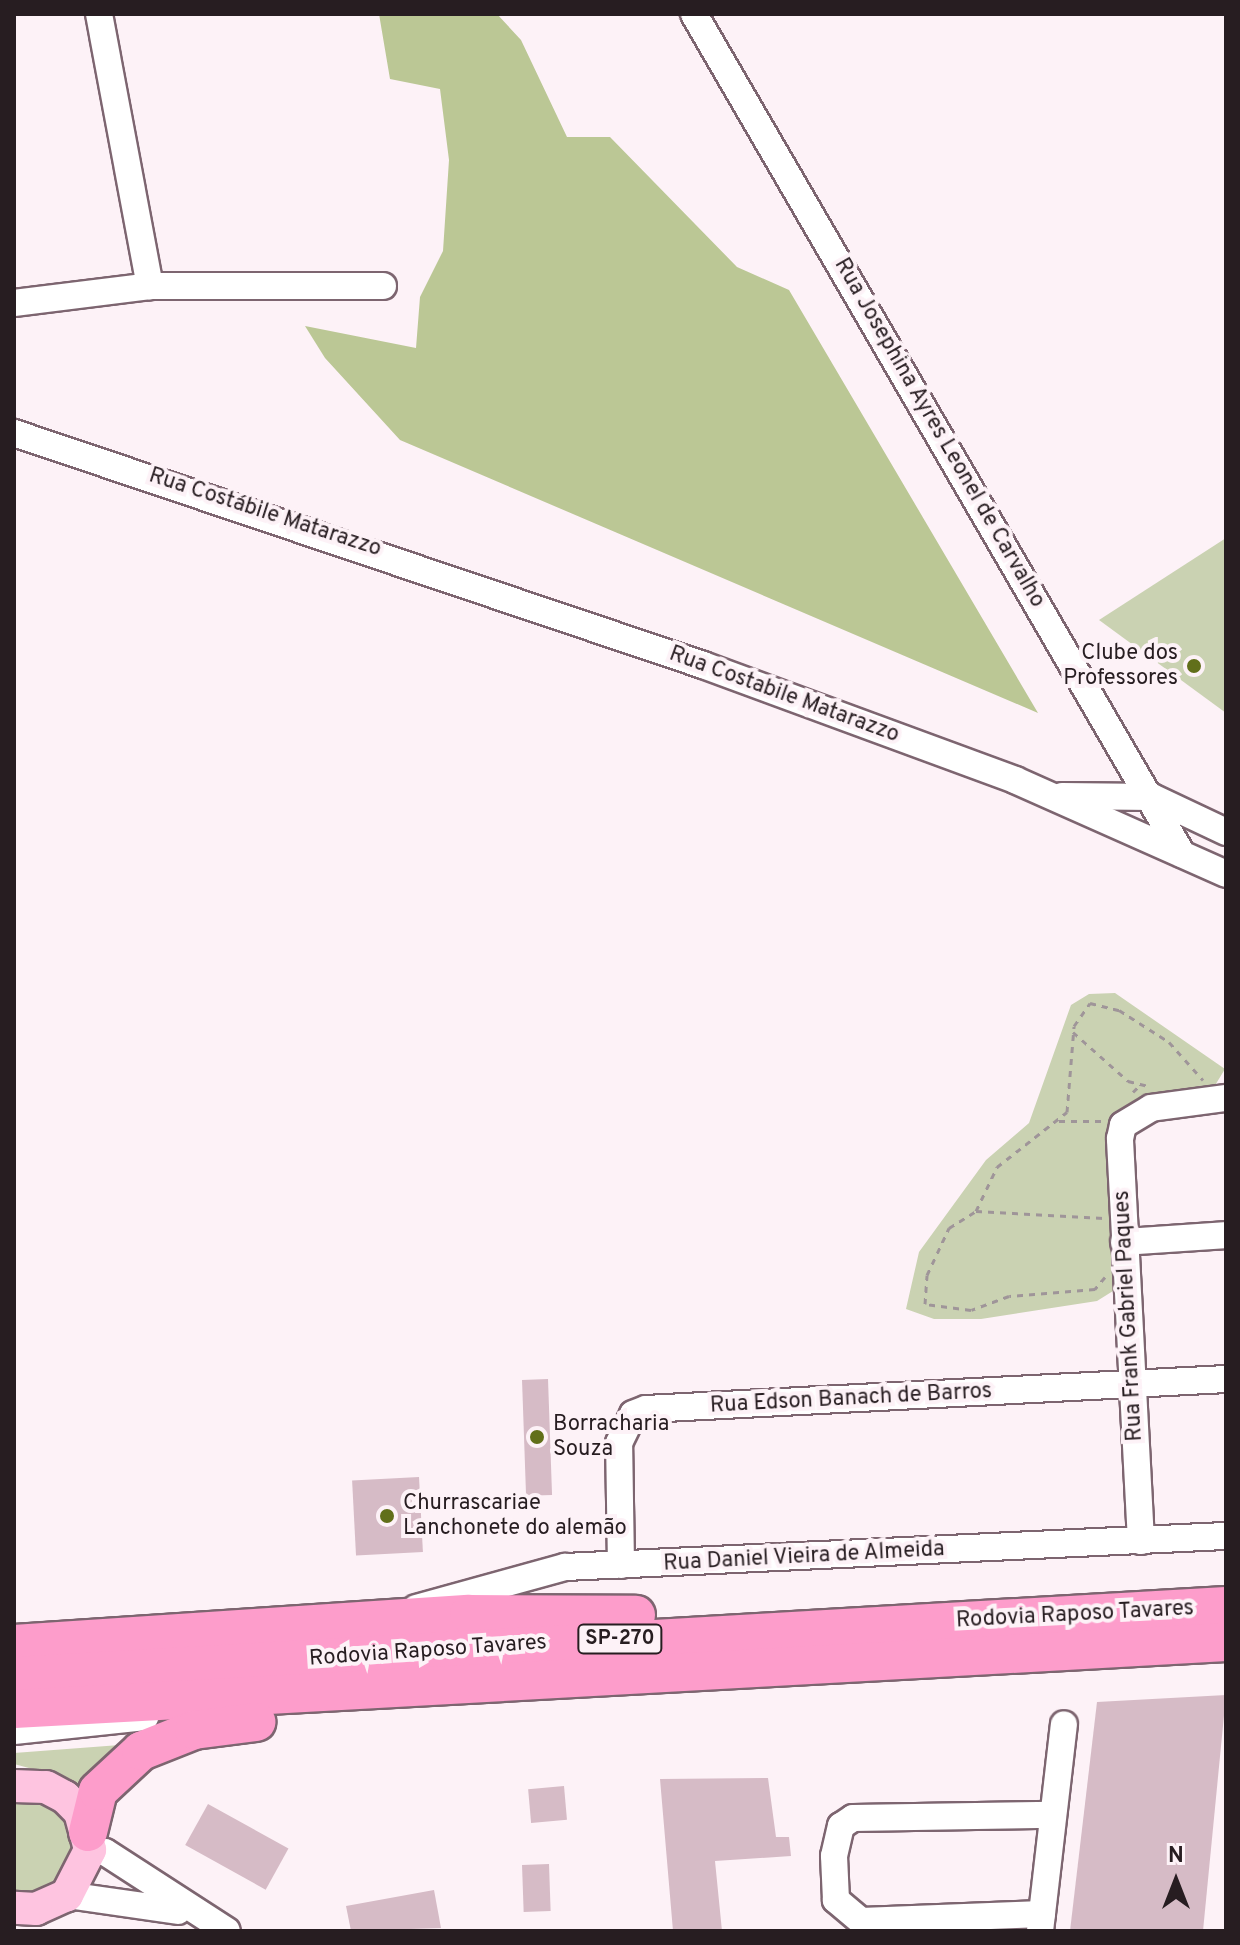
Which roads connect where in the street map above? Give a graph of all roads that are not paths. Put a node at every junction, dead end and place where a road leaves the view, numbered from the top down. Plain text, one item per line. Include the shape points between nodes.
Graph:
1 (99, 14) edge
2 (694, 14) edge
3 (150, 286) junction
4 (383, 286) dead end
5 (14, 303) edge
6 (14, 418) edge
7 (14, 433) edge
8 (79, 452) junction
9 (514, 599) joint
10 (1053, 796) junction
11 (1152, 797) junction
12 (1226, 832) edge
13 (1182, 854) junction
14 (1226, 874) edge
15 (1224, 1094) edge
16 (1111, 1225) junction
17 (1226, 1235) edge
18 (1226, 1379) edge
19 (1132, 1384) junction
20 (1226, 1536) edge
21 (1141, 1541) junction
22 (621, 1565) junction
23 (1226, 1606) edge
24 (1063, 1615) junction
25 (389, 1618) junction
26 (1226, 1642) edge
27 (14, 1644) edge
28 (828, 1663) junction
29 (14, 1676) edge
30 (213, 1701) junction
31 (14, 1709) edge
32 (1064, 1724) dead end
33 (14, 1731) edge
34 (14, 1786) edge
35 (1053, 1815) junction
36 (89, 1841) junction
37 (60, 1900) junction
38 (14, 1908) edge
39 (1041, 1922) edge
40 (218, 1925) edge
41 (14, 1931) edge

1 - 3 street
2 - 11 street, Rua Josephina Ayres Leonel de Carvalho
3 - 4 street
3 - 5 street
6 - 8 street
7 - 8 street, Rua Costábile Matarazzo
8 - 9 street, Rua Costábile Matarazzo
9 - 10 street, Rua Costabile Matarazzo
10 - 11 street, Rua Costabile Matarazzo
10 - 13 street, Rua Costabile Matarazzo
11 - 12 street, Rua Costabile Matarazzo
11 - 13 street, Rua Josephina Ayres Leonel de Carvalho
13 - 14 street, Rua Costabile Matarazzo
15 - 16 street, Rua Frank Gabriel Paques via 1139,1097 1123,1125
16 - 17 street
16 - 19 street, Rua Frank Gabriel Paques
18 - 19 street, Rua Edson Banach de Barros
19 - 21 street, Rua Frank Gabriel Paques
19 - 22 street, Rua Edson Banach de Barros via 646,1409 633,1414 619,1443
20 - 21 street, Rua Daniel Vieira de Almeida
21 - 22 street, Rua Daniel Vieira de Almeida
22 - 25 street, Rua Daniel Vieira de Almeida via 565,1567
23 - 24 highway, Rodovia Raposo Tavares / SP-270
24 - 25 highway
24 - 29 highway, Rodovia Raposo Tavares / SP-270
25 - 27 highway
26 - 28 highway, Rodovia Raposo Tavares / SP-270
28 - 30 highway, Rodovia Raposo Tavares / SP-270
28 - 36 highway via 728,1679 445,1699 194,1730 116,1769 98,1791
30 - 31 highway, Rodovia Raposo Tavares / SP-270
30 - 33 street via 106,1724
32 - 35 street
34 - 36 main road via 46,1787 65,1797
35 - 39 street
35 - 39 street via 853,1818 841,1826 834,1856 836,1900 861,1921
36 - 37 main road
36 - 40 street
37 - 38 main road
37 - 40 street via 149,1902
37 - 41 main road

